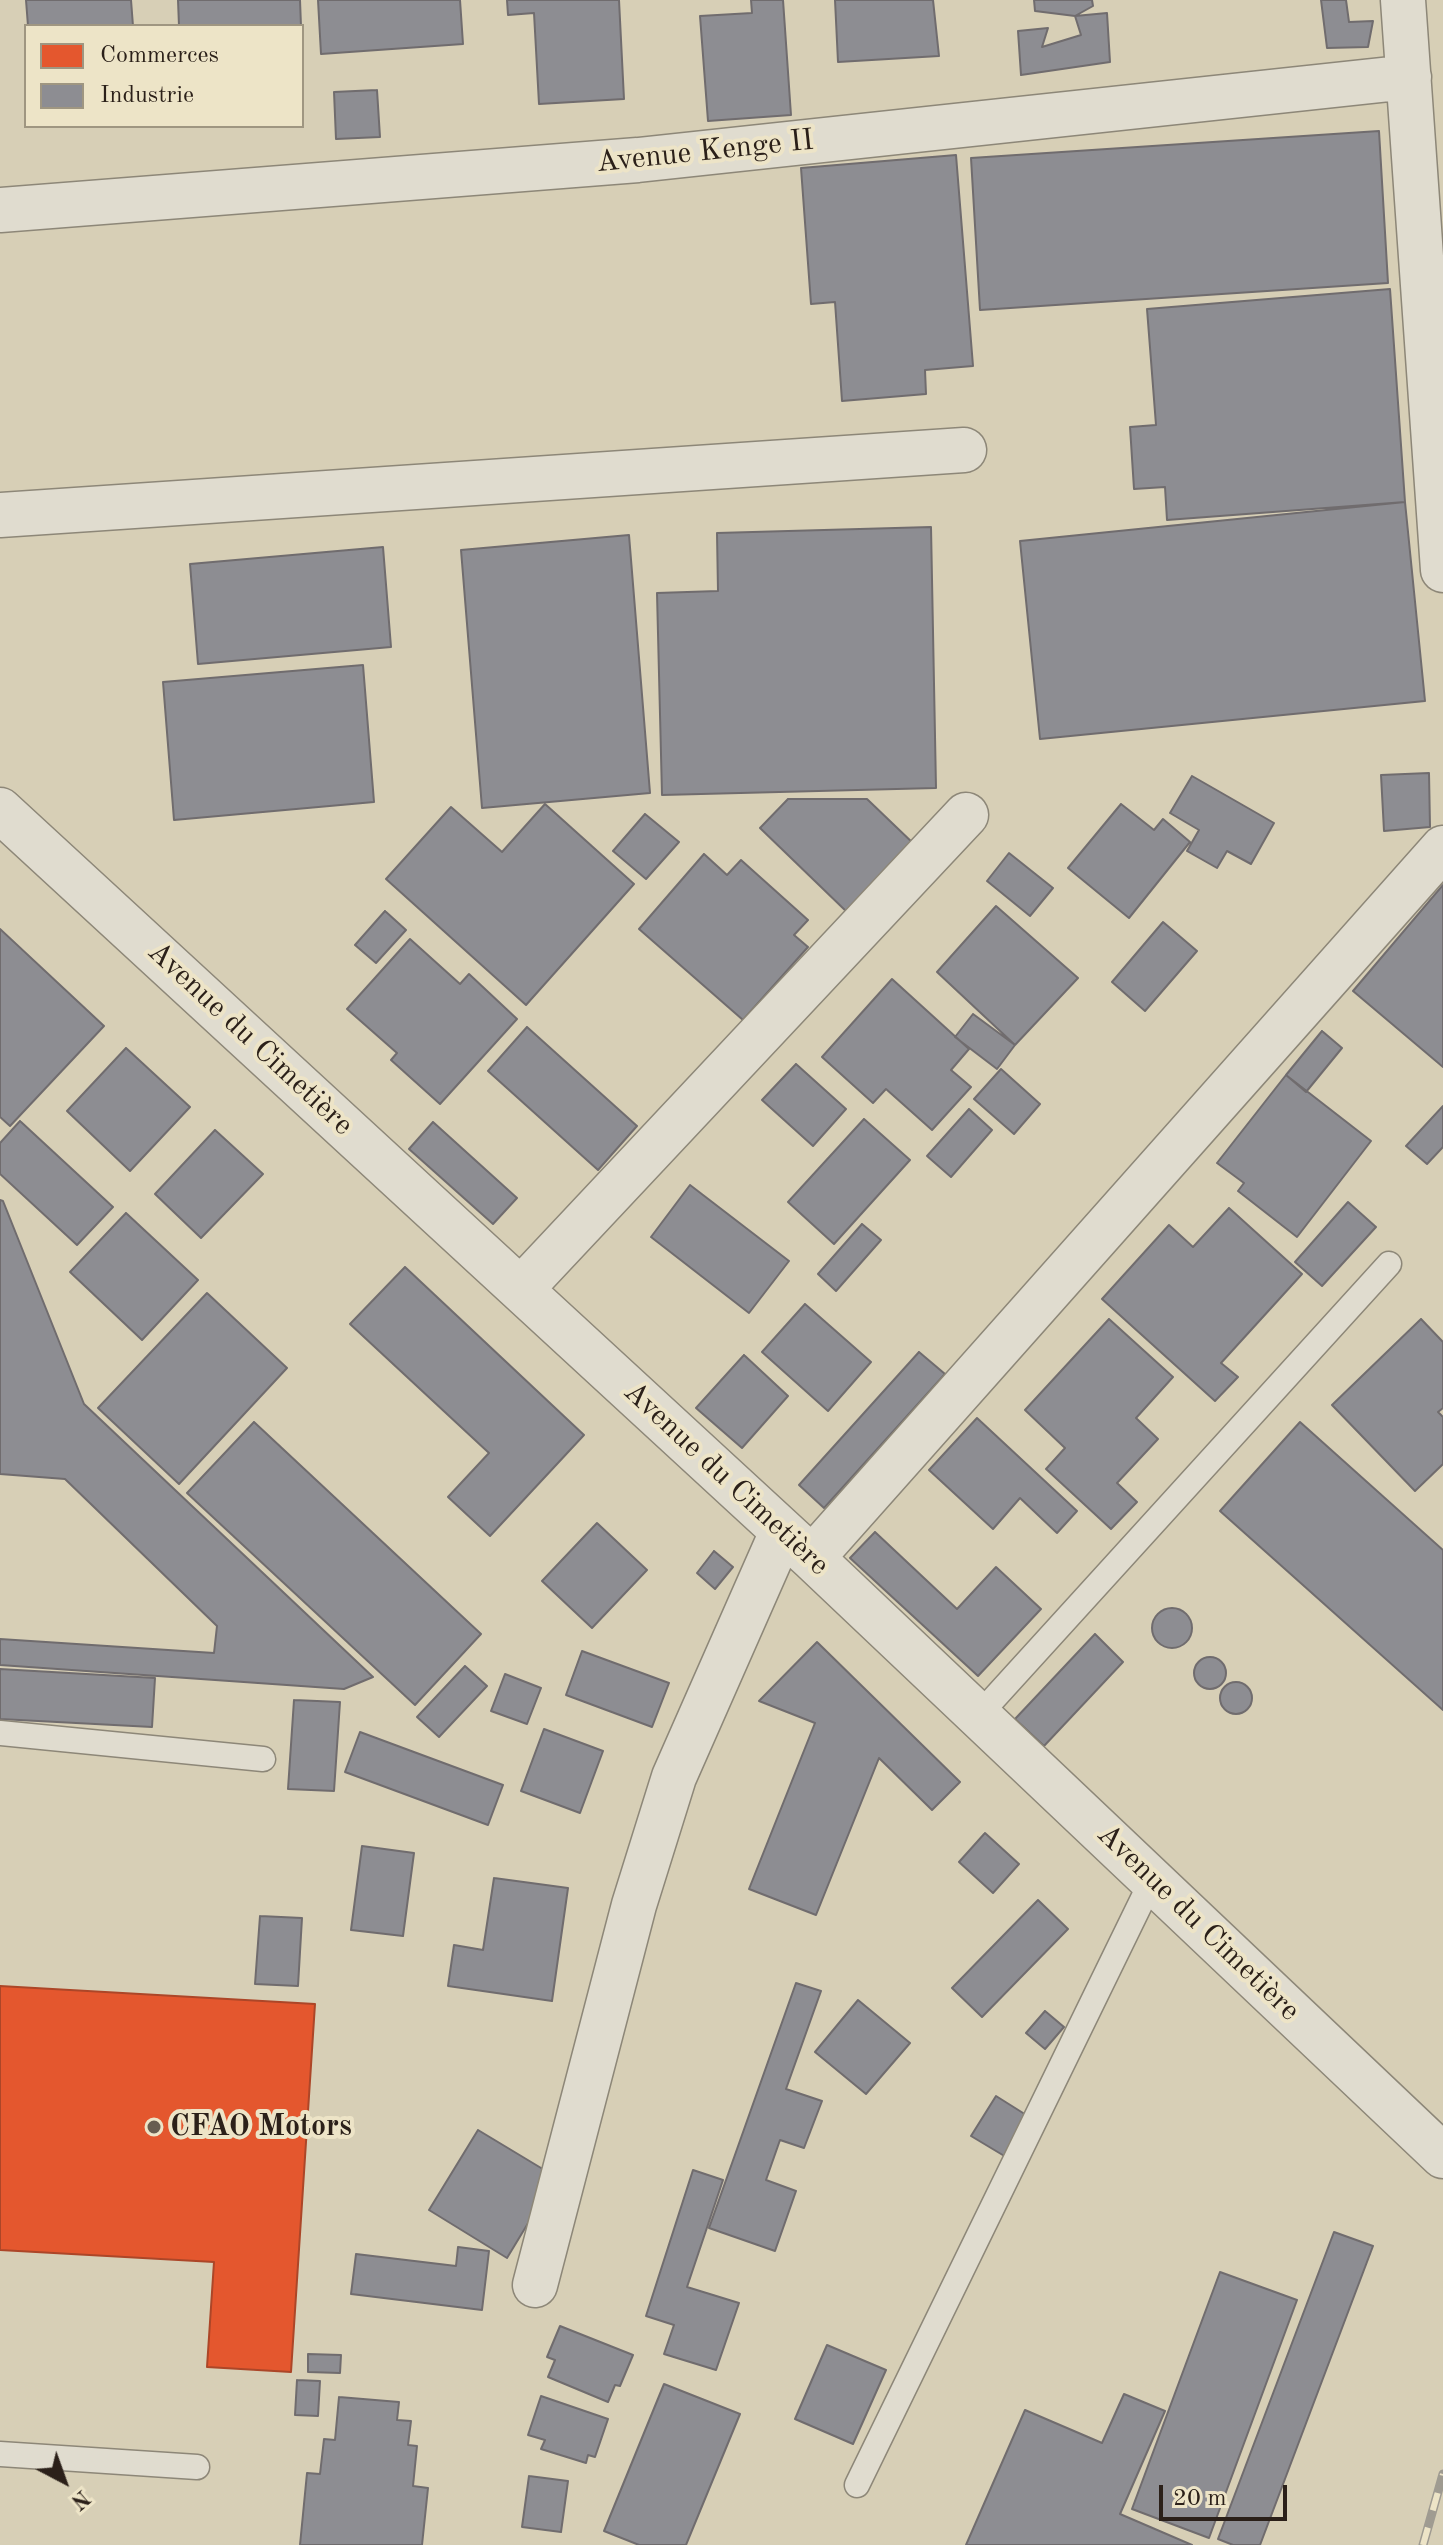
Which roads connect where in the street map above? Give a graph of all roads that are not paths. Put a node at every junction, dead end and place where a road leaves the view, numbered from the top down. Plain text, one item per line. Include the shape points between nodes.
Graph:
1 (1403, 0) edge
2 (1409, 77) junction
3 (0, 210) edge
4 (964, 450) dead end
5 (0, 515) edge
6 (1443, 570) edge
7 (0, 810) edge
8 (966, 815) dead end
9 (1443, 848) edge
10 (1389, 1264) dead end
11 (521, 1289) junction
12 (797, 1545) junction
13 (978, 1716) junction
14 (0, 1733) edge
15 (263, 1759) dead end
16 (1152, 1880) junction
17 (1443, 2156) edge
18 (535, 2285) dead end
19 (0, 2454) edge
20 (197, 2467) dead end
21 (857, 2485) dead end

1 - 2 street
2 - 3 street, Avenue Kenge II via 638,160
2 - 6 street
4 - 5 street
7 - 11 street, Avenue du Cimetière
8 - 11 street
9 - 12 street
10 - 13 lane
11 - 12 street, Avenue du Cimetière
12 - 13 street, Avenue du Cimetière
12 - 18 street via 674,1777 634,1905
13 - 16 street, Avenue du Cimetière
14 - 15 lane
16 - 17 street, Avenue du Cimetière
16 - 21 lane
19 - 20 lane

